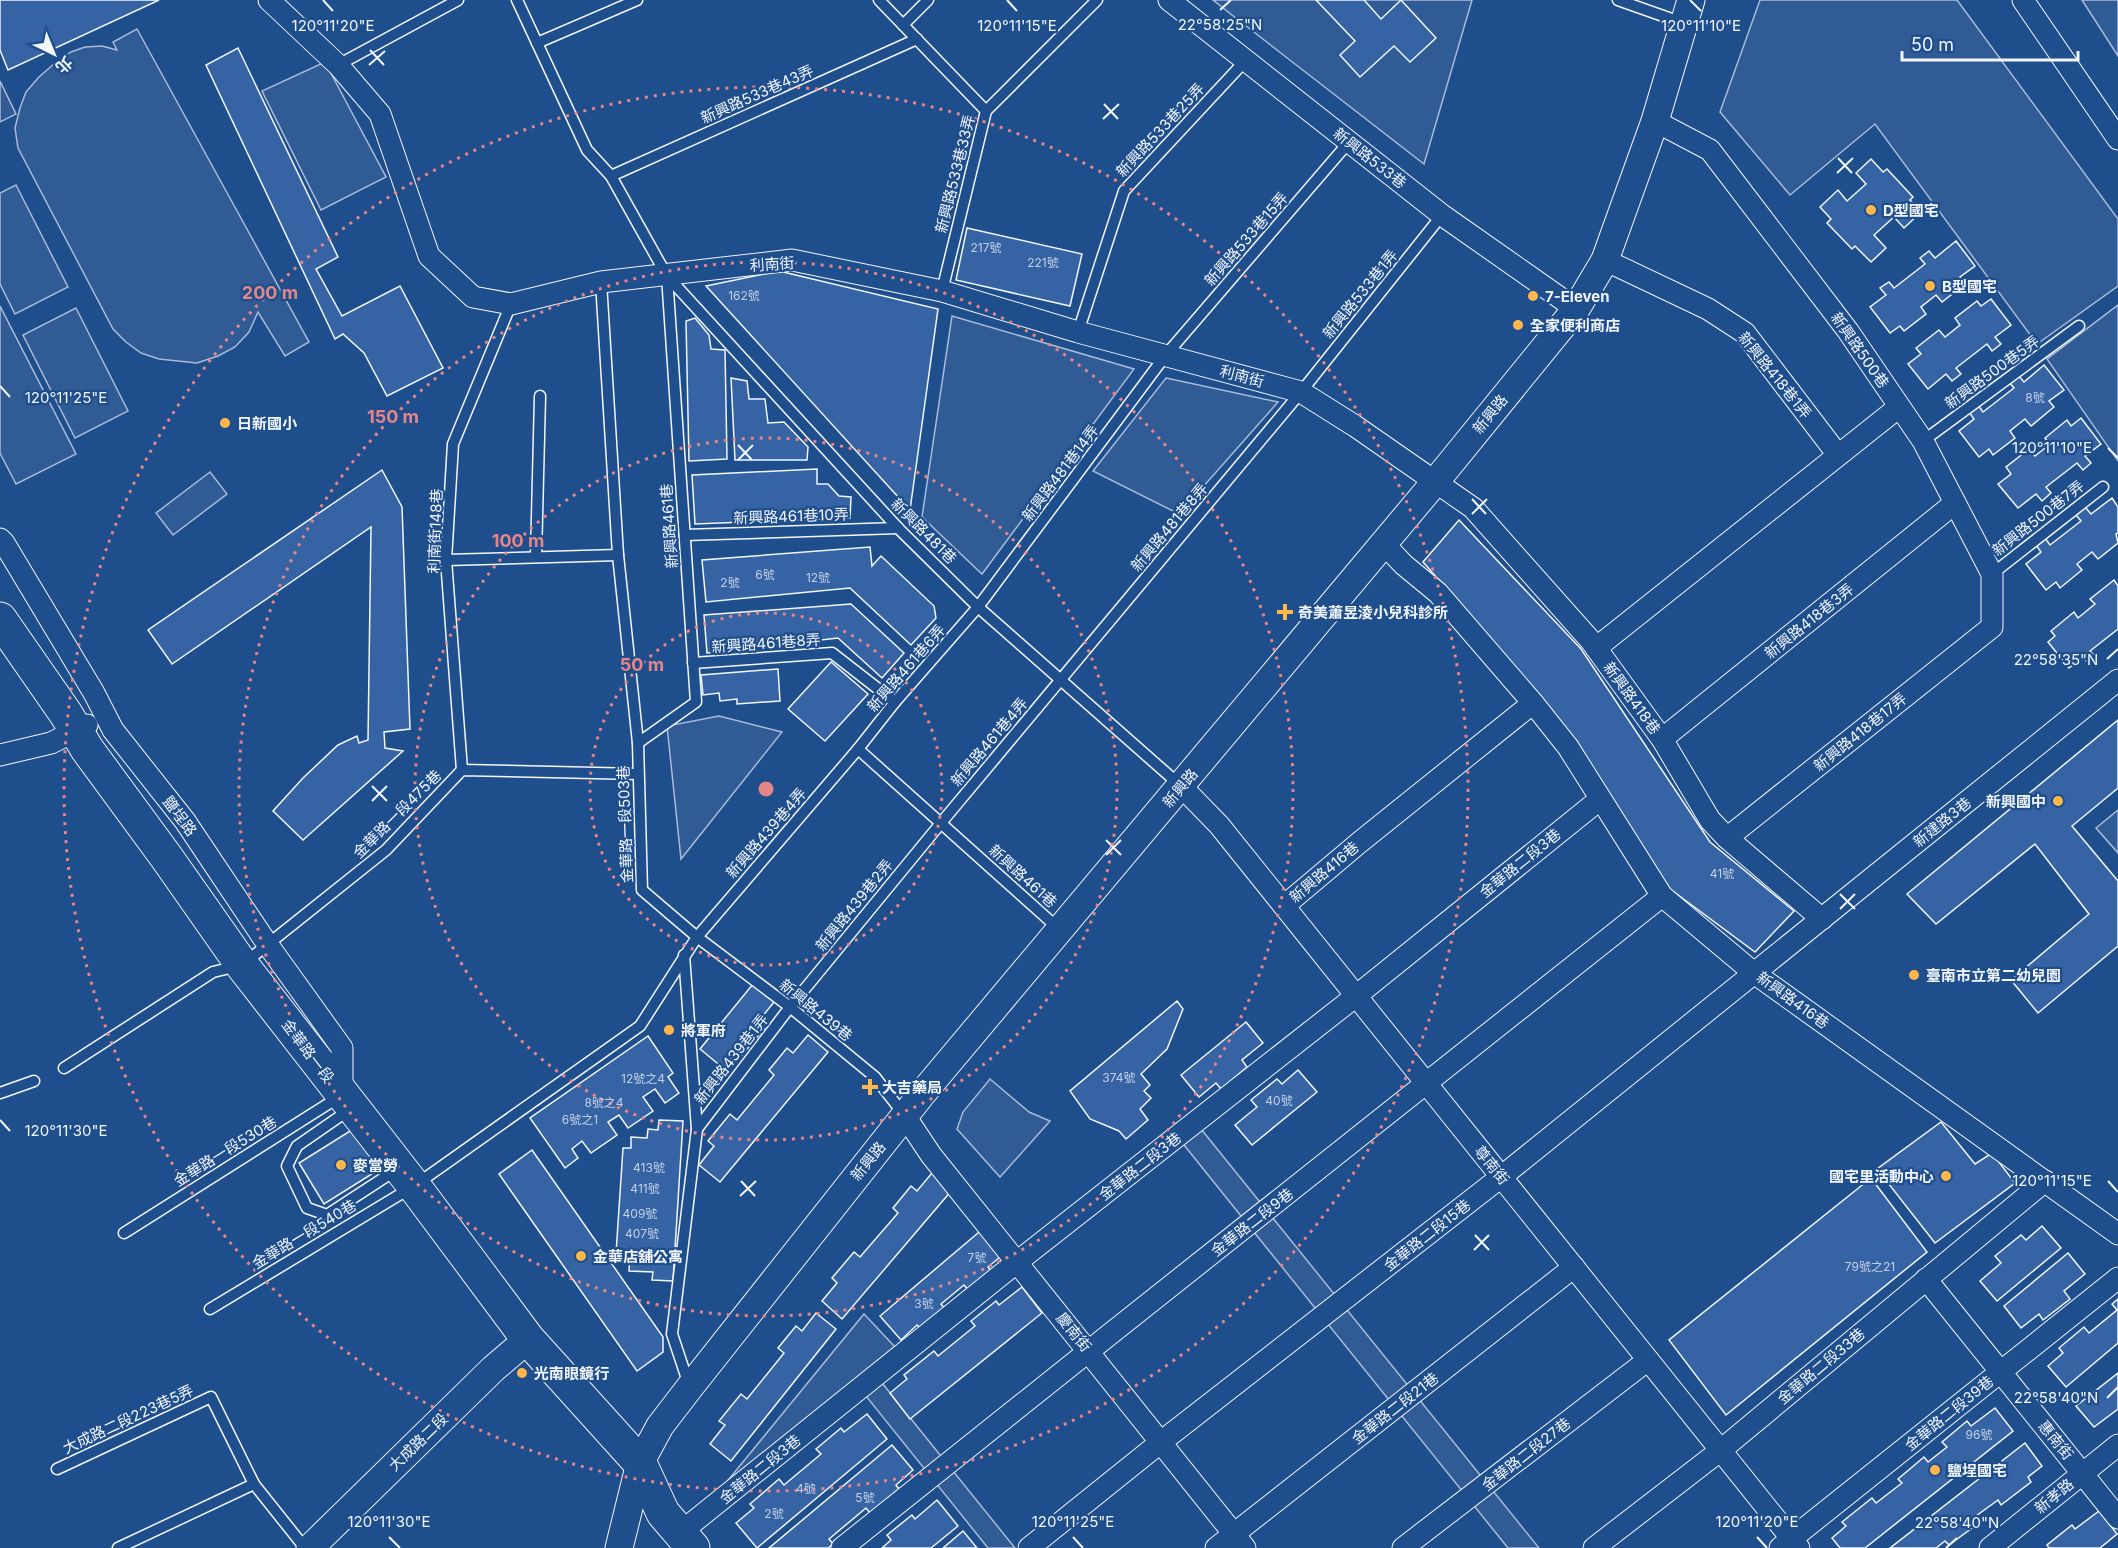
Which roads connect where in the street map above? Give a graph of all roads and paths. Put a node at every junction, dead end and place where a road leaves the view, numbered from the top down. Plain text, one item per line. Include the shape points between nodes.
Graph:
1 (269, 0) edge
2 (458, 0) edge
3 (517, 0) edge
4 (637, 0) edge
5 (879, 0) edge
6 (928, 0) edge
7 (1097, 0) edge
8 (1169, 0) edge
9 (1618, 0) edge
10 (2023, 0) edge
11 (1687, 11) edge
12 (903, 25) junction
13 (916, 39) junction
14 (537, 43) junction
15 (1246, 60) junction
16 (338, 65) junction
17 (986, 111) junction
18 (1654, 121) junction
19 (2118, 139) edge
20 (1349, 142) junction
21 (611, 176) junction
22 (1442, 215) junction
23 (1605, 260) junction
24 (667, 276) junction
25 (601, 282) junction
26 (942, 291) junction
27 (511, 304) junction
28 (1576, 309) junction
29 (2079, 326) dead end
30 (1078, 332) junction
31 (1165, 356) junction
32 (1301, 392) junction
33 (540, 396) dead end
34 (1899, 406) junction
35 (1923, 441) junction
36 (1838, 455) junction
37 (1436, 481) junction
38 (2103, 487) dead end
39 (1955, 503) junction
40 (898, 528) junction
41 (685, 535) junction
42 (0, 539) edge
43 (1383, 543) junction
44 (618, 555) junction
45 (536, 557) junction
46 (446, 560) junction
47 (1992, 574) junction
48 (978, 607) junction
49 (0, 619) edge
50 (1992, 627) joint
51 (1596, 648) junction
52 (693, 663) junction
53 (2118, 680) edge
54 (1060, 681) junction
55 (895, 702) junction
56 (1533, 703) junction
57 (104, 716) junction
58 (76, 731) junction
59 (1662, 739) junction
60 (638, 743) junction
61 (858, 748) junction
62 (0, 755) edge
63 (462, 770) junction
64 (638, 774) junction
65 (1181, 786) junction
66 (1599, 800) junction
67 (941, 823) junction
68 (1727, 838) junction
69 (1662, 896) junction
70 (1284, 906) junction
71 (1822, 919) junction
72 (1061, 930) junction
73 (697, 937) junction
74 (268, 945) junction
75 (684, 955) junction
76 (242, 965) junction
77 (1755, 973) junction
78 (1356, 996) junction
79 (790, 1007) junction
80 (64, 1068) dead end
81 (34, 1081) dead end
82 (1427, 1084) junction
83 (0, 1093) edge
84 (347, 1102) junction
85 (905, 1116) junction
86 (697, 1129) junction
87 (406, 1177) junction
88 (1501, 1177) junction
89 (2045, 1181) junction
90 (124, 1233) dead end
91 (2118, 1234) edge
92 (1017, 1262) junction
93 (1574, 1267) junction
94 (2118, 1278) edge
95 (1926, 1279) junction
96 (210, 1309) dead end
97 (528, 1339) junction
98 (1088, 1349) junction
99 (1648, 1360) junction
100 (2001, 1372) junction
101 (690, 1387) junction
102 (1161, 1442) junction
103 (2118, 1444) edge
104 (1721, 1450) junction
105 (640, 1463) junction
106 (57, 1469) dead end
107 (2082, 1473) junction
108 (254, 1484) junction
109 (2118, 1518) edge
110 (687, 1540) edge
111 (1240, 1541) edge
112 (1790, 1545) edge
113 (118, 1548) edge
114 (305, 1548) edge
115 (310, 1548) edge
116 (619, 1548) edge
117 (842, 1548) edge
118 (1029, 1548) edge
119 (1216, 1548) edge
120 (1403, 1548) edge
121 (1594, 1548) edge
122 (1990, 1548) edge

1 - 16 street, 利南街
2 - 16 lane
3 - 14 lane
4 - 14 lane
5 - 12 lane
6 - 12 lane
7 - 17 lane, 新興路533巷33弄
8 - 15 street, 新興路533巷
9 - 11 lane
10 - 19 street
11 - 18 street, 新興路
12 - 13 lane
13 - 17 lane
13 - 21 lane, 新興路533巷43弄
14 - 21 lane via 587,150
15 - 20 street, 新興路533巷
15 - 30 lane, 新興路533巷25弄 via 1124,191
16 - 27 street, 利南街 via 380,114 429,256 473,297
17 - 26 lane, 新興路533巷33弄
18 - 23 street, 新興路
18 - 34 street, 新興路500巷 via 1710,150 1848,331
20 - 22 street, 新興路533巷
20 - 31 lane, 新興路533巷15弄
21 - 24 lane
22 - 28 street, 新興路533巷
22 - 32 lane, 新興路533巷1弄
23 - 28 street, 新興路
23 - 36 street, 新興路418巷1弄 via 1708,309 1744,333
24 - 25 street, 利南街
24 - 26 street, 利南街 via 792,260
24 - 40 lane, 新興路481巷
24 - 41 lane, 新興路461巷
25 - 27 street, 利南街
25 - 44 lane, 金華路一段503巷
26 - 30 street, 利南街
27 - 46 lane, 利南街148巷 via 453,444
28 - 37 street, 新興路
29 - 35 lane, 新興路500巷5弄
30 - 31 street, 利南街
31 - 32 street, 利南街
31 - 48 lane, 新興路481巷14弄
32 - 37 street, 利南街
32 - 54 lane, 新興路481巷8弄
33 - 45 lane
34 - 35 street, 新興路500巷
34 - 36 street
35 - 39 street, 新興路500巷
36 - 51 street
37 - 43 street, 新興路
37 - 51 street, 新興路418巷 via 1473,508
38 - 47 lane, 新興路500巷7弄
39 - 47 street, 新興路500巷
39 - 59 street, 新興路418巷3弄
40 - 41 lane, 新興路461巷10弄
40 - 48 lane, 新興路481巷
41 - 52 lane, 新興路461巷
42 - 57 street, 鹽埕路 via 94,693
43 - 56 street, 新興路416巷 via 1438,593
43 - 65 street, 新興路
44 - 45 lane
44 - 60 lane, 金華路一段503巷
45 - 46 lane
46 - 63 lane, 利南街148巷
47 - 50 street, 新興路500巷
48 - 54 lane, 新興路481巷
48 - 55 lane, 新興路461巷6弄
49 - 58 main road, 金華路一段
50 - 68 street, 新興路418巷17弄
51 - 59 street, 新興路418巷
52 - 55 lane, 新興路461巷8弄 via 832,653
52 - 60 lane, 新興路461巷 via 696,702
53 - 71 street, 新建路3巷
54 - 65 lane, 新興路481巷
54 - 67 lane, 新興路461巷4弄
55 - 61 lane, 新興路461巷6弄
56 - 66 street, 新興路416巷 via 1568,747
56 - 70 street, 新興路416巷
57 - 58 street
57 - 74 street, 鹽埕路 via 185,821
58 - 62 street via 51,743
58 - 76 main road, 金華路一段
59 - 68 street, 新興路418巷 via 1710,820
60 - 64 lane, 金華路一段503巷
61 - 67 lane, 新興路461巷
61 - 73 lane, 新興路439巷4弄
63 - 64 lane, 金華路一段475巷
63 - 74 lane, 金華路一段475巷 via 386,850
64 - 73 lane, 金華路一段503巷 via 642,890
65 - 70 street, 尊南街 via 1219,825
65 - 72 street, 新興路
66 - 69 street, 新興路416巷
66 - 78 street, 金華路二段3巷
67 - 72 lane, 新興路461巷
67 - 79 lane, 新興路439巷2弄
68 - 71 street, 新興路418巷
69 - 77 street, 新興路416巷
69 - 82 street, 金華路二段9巷
70 - 78 street, 尊南街
71 - 77 street, 金華路二段15巷
72 - 85 street, 新興路
73 - 75 lane
73 - 79 lane, 新興路439巷
74 - 76 lane, 金華路一段475巷
74 - 84 street, 鹽埕路 via 342,1048
75 - 86 lane
75 - 87 lane via 640,1026
76 - 80 lane via 213,972
76 - 84 main road, 金華路一段
77 - 88 street, 金華路二段15巷
77 - 89 street, 新興路416巷
78 - 82 street, 尊南街
78 - 92 street, 金華路二段3巷
79 - 85 lane, 新興路439巷 via 875,1077
79 - 86 lane, 新興路439巷1弄
81 - 83 lane
82 - 88 street, 尊南街
82 - 98 street, 金華路二段9巷
84 - 87 main road, 金華路一段
84 - 87 lane via 297,1146 287,1166 307,1208 327,1215
84 - 90 lane, 金華路一段530巷
85 - 92 street, 慶南街 via 931,1155
85 - 101 street, 新興路
86 - 101 lane via 672,1334
87 - 96 lane, 金華路一段540巷
87 - 97 main road, 金華路一段
88 - 93 street, 尊南街
88 - 102 street, 金華路二段15巷
89 - 91 street, 新興路416巷
89 - 95 street, 金華路二段33巷
92 - 98 street, 慶南街
92 - 110 street, 金華路二段3巷
93 - 99 street, 尊南街
93 - 111 street, 金華路二段21巷
94 - 100 street, 金華路二段39巷
95 - 100 street, 惠南街
95 - 104 street, 金華路二段33巷
97 - 105 main road, 金華路一段
97 - 115 street, 大成路二段
98 - 102 street, 慶南街
98 - 117 street, 金華路二段9巷
99 - 104 street, 尊南街
99 - 120 street, 金華路二段27巷
100 - 107 street, 惠南街
100 - 112 street, 金華路二段39巷
101 - 105 street, 新興路 via 660,1426
102 - 111 street, 慶南街
102 - 118 street, 金華路二段15巷
103 - 107 street, 新孝路
104 - 112 street, 尊南街
104 - 121 street, 金華路二段33巷
105 - 110 main road, 金華路一段 via 663,1513
105 - 116 street, 新興路
106 - 108 lane, 大成路二段223巷5弄 via 211,1397
107 - 109 street, 惠南街
107 - 122 street, 新孝路
108 - 113 lane
108 - 114 lane
111 - 119 street, 金華路二段21巷

